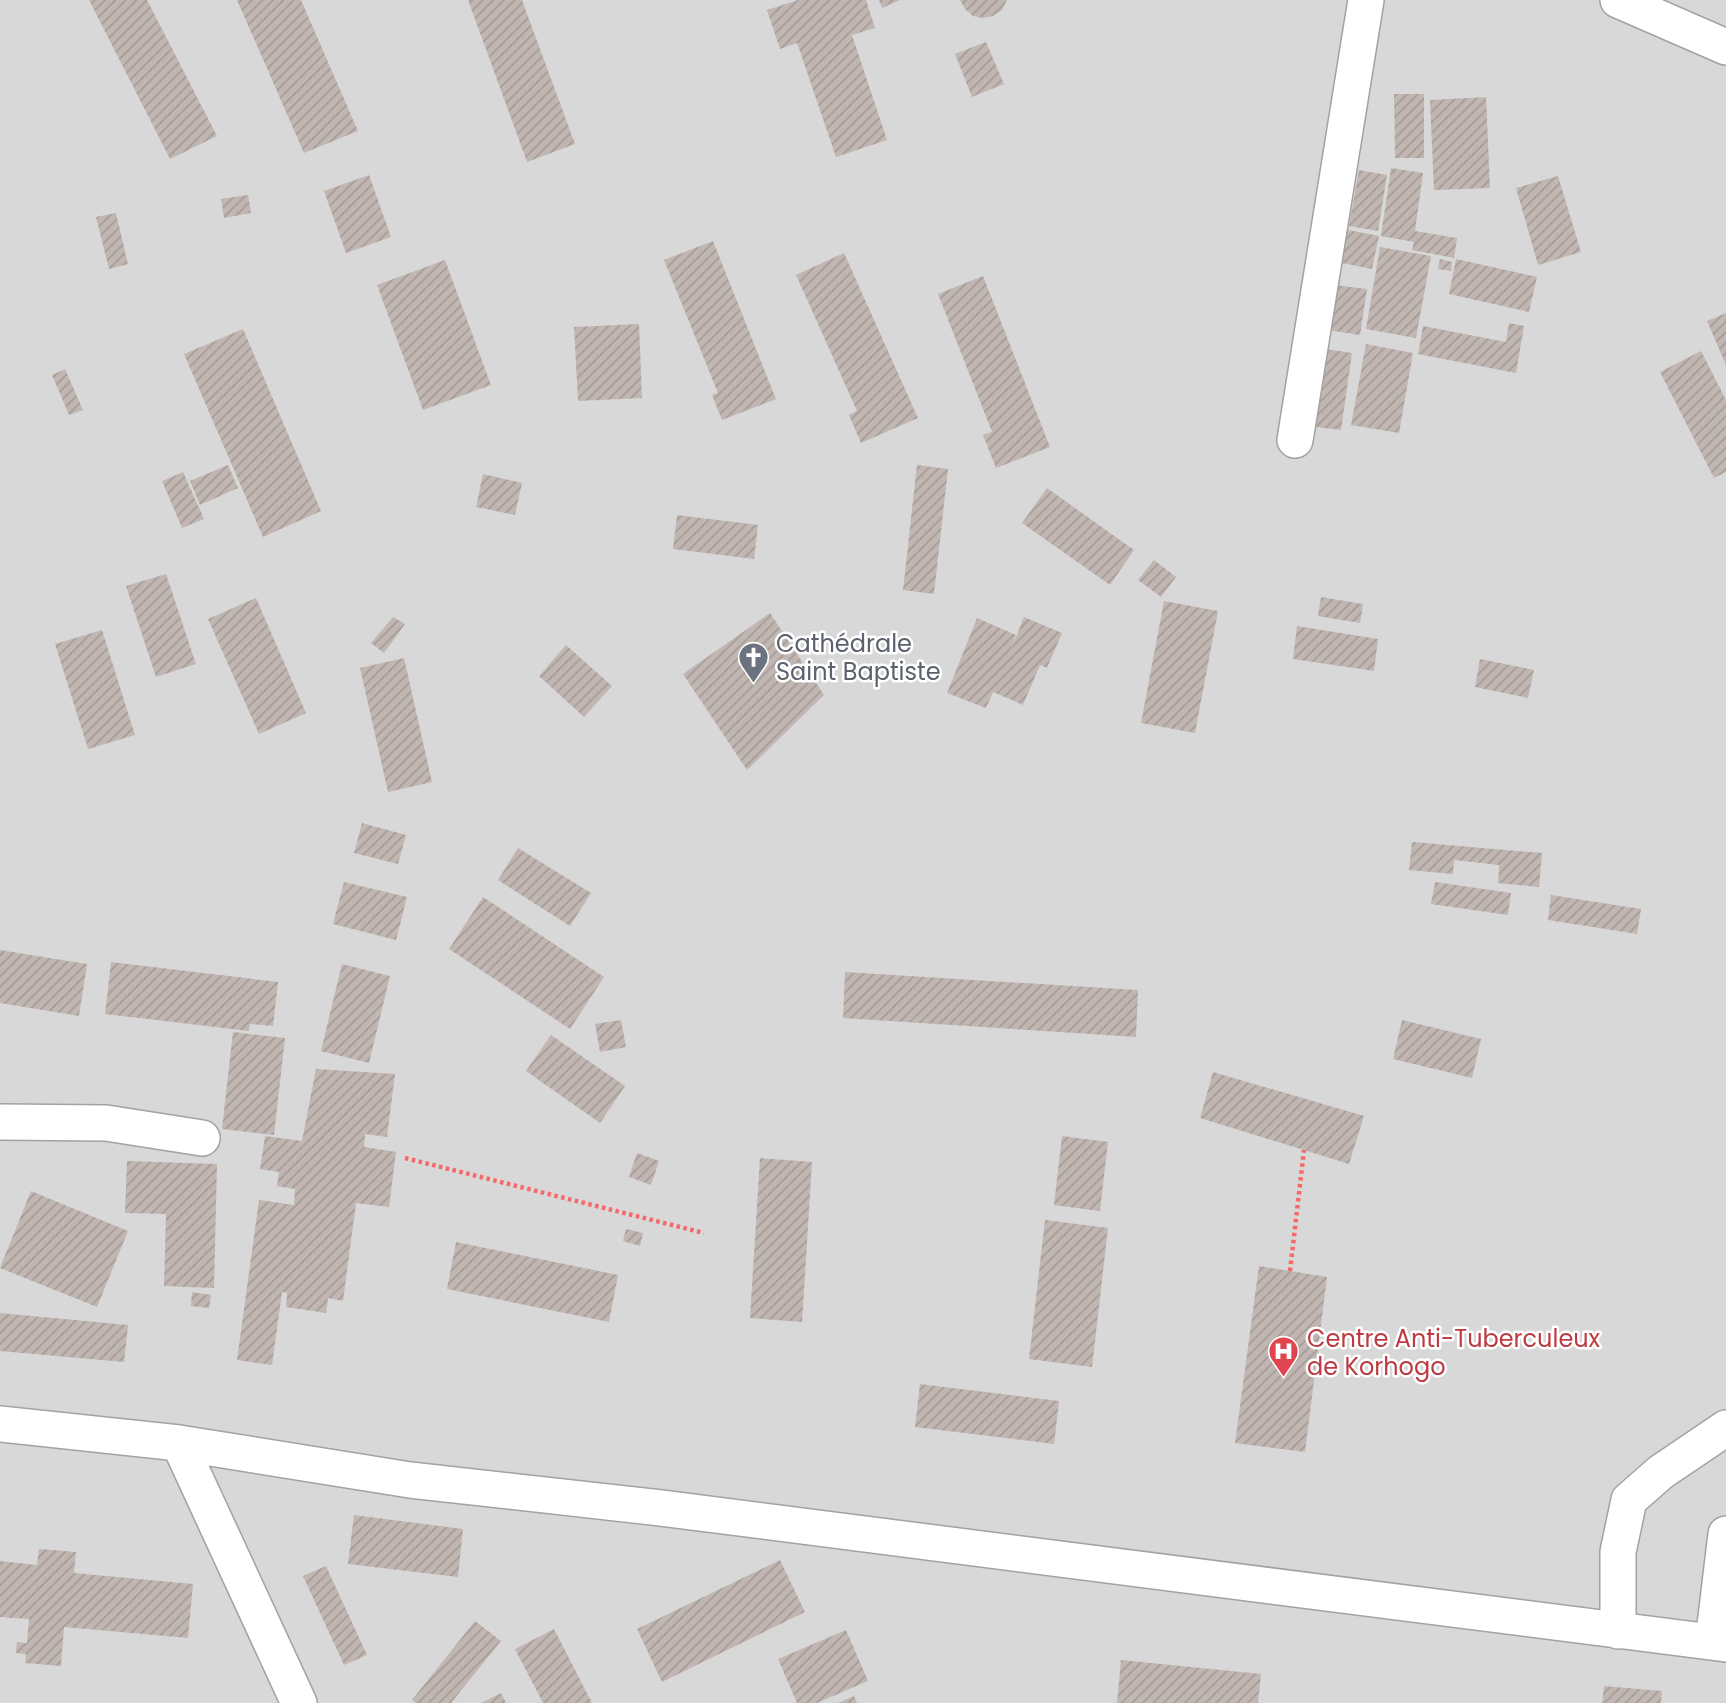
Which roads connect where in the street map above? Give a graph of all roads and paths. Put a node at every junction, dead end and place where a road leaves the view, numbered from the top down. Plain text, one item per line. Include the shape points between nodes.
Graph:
1 (1366, 0) edge
2 (1618, 0) edge
3 (1726, 47) edge
4 (1295, 440) dead end
5 (0, 1122) edge
6 (202, 1138) dead end
7 (1304, 1150) dead end
8 (405, 1158) dead end
9 (705, 1233) dead end
10 (1290, 1271) dead end
11 (0, 1424) edge
12 (1726, 1428) edge
13 (179, 1443) junction
14 (1726, 1534) edge
15 (1618, 1631) junction
16 (1719, 1643) edge
17 (299, 1703) edge

1 - 4 street
2 - 3 street
5 - 6 street via 106,1122
7 - 10 path
8 - 9 path
11 - 13 street
12 - 15 street via 1629,1500 1618,1552
13 - 15 street via 410,1480
13 - 17 street
14 - 16 street
15 - 16 street

